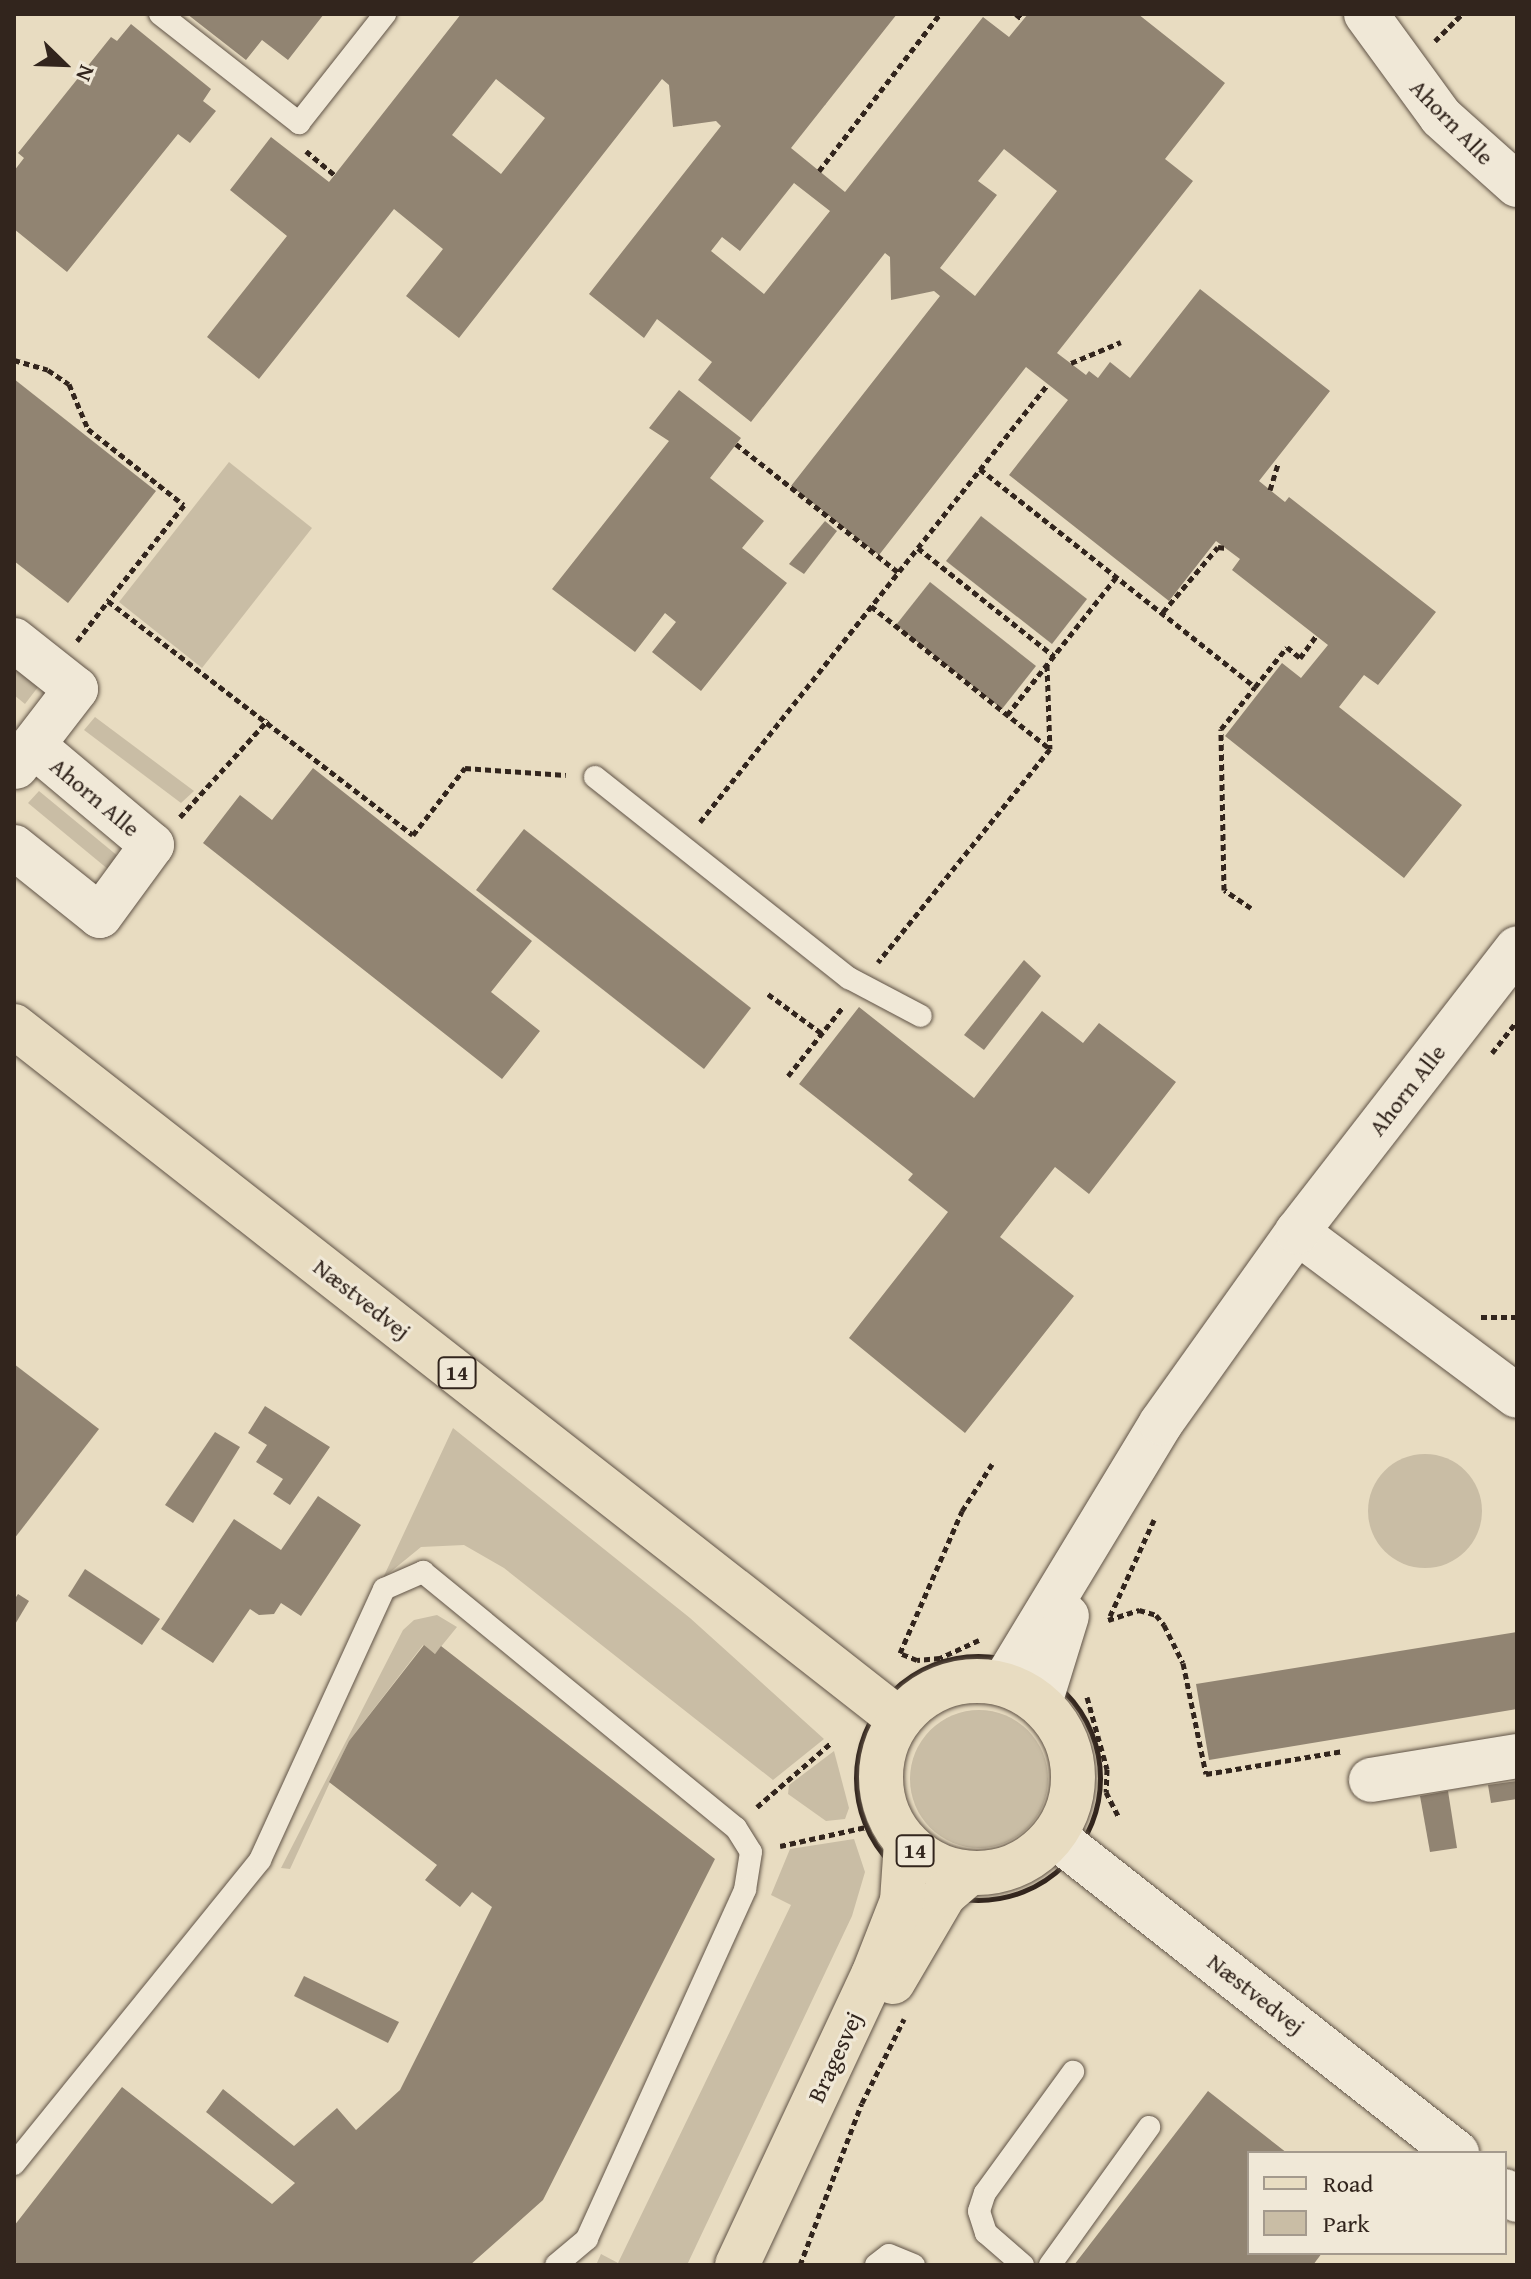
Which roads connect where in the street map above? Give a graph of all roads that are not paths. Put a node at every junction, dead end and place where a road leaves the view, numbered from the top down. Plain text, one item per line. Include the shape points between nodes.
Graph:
1 (160, 14) edge
2 (385, 14) edge
3 (1380, 21) edge
4 (1517, 185) edge
5 (14, 640) edge
6 (23, 757) edge
7 (595, 777) road end
8 (14, 847) edge
9 (1517, 948) edge
10 (921, 1016) dead end
11 (14, 1026) edge
12 (1297, 1232) junction
13 (1516, 1394) edge
14 (1029, 1673) junction
15 (890, 1712) junction
16 (1517, 1756) edge
17 (1362, 1764) road end
18 (1064, 1844) junction
19 (948, 1884) junction
20 (1073, 2072) dead end
21 (1149, 2127) dead end
22 (1454, 2151) edge
23 (14, 2164) edge
24 (765, 2208) junction
25 (556, 2265) edge
26 (737, 2265) edge
27 (745, 2265) edge
28 (767, 2265) edge
29 (876, 2265) edge
30 (914, 2265) edge
31 (1023, 2265) edge
32 (1050, 2265) edge

1 - 2 lane via 299,123
3 - 4 street, Ahorn Alle via 1441,117
5 - 6 street, Ahorn Alle via 76,689
6 - 8 street, Ahorn Alle via 152,845 100,916
7 - 10 lane via 849,978
9 - 12 street, Ahorn Alle
11 - 15 main road, Næstvedvej / 14
12 - 13 street
12 - 14 street, Ahorn Alle via 1136,1461
14 - 15 main road, 14 via 938,1689
14 - 18 main road, 14 via 1059,1725 1073,1766
15 - 19 main road, 14 via 882,1790 890,1818
16 - 17 street
18 - 19 main road, 14 via 1010,1868
18 - 22 street, Næstvedvej
19 - 24 main road, Bragesvej via 873,1975
19 - 28 main road, Bragesvej / 14 via 827,2114
20 - 31 lane via 985,2193 979,2211 986,2233
21 - 32 lane
23 - 25 lane via 260,1860 384,1589 423,1572 736,1828 751,1852 745,1890 587,2239
24 - 26 main road, Bragesvej
24 - 27 street
29 - 30 lane via 889,2255

